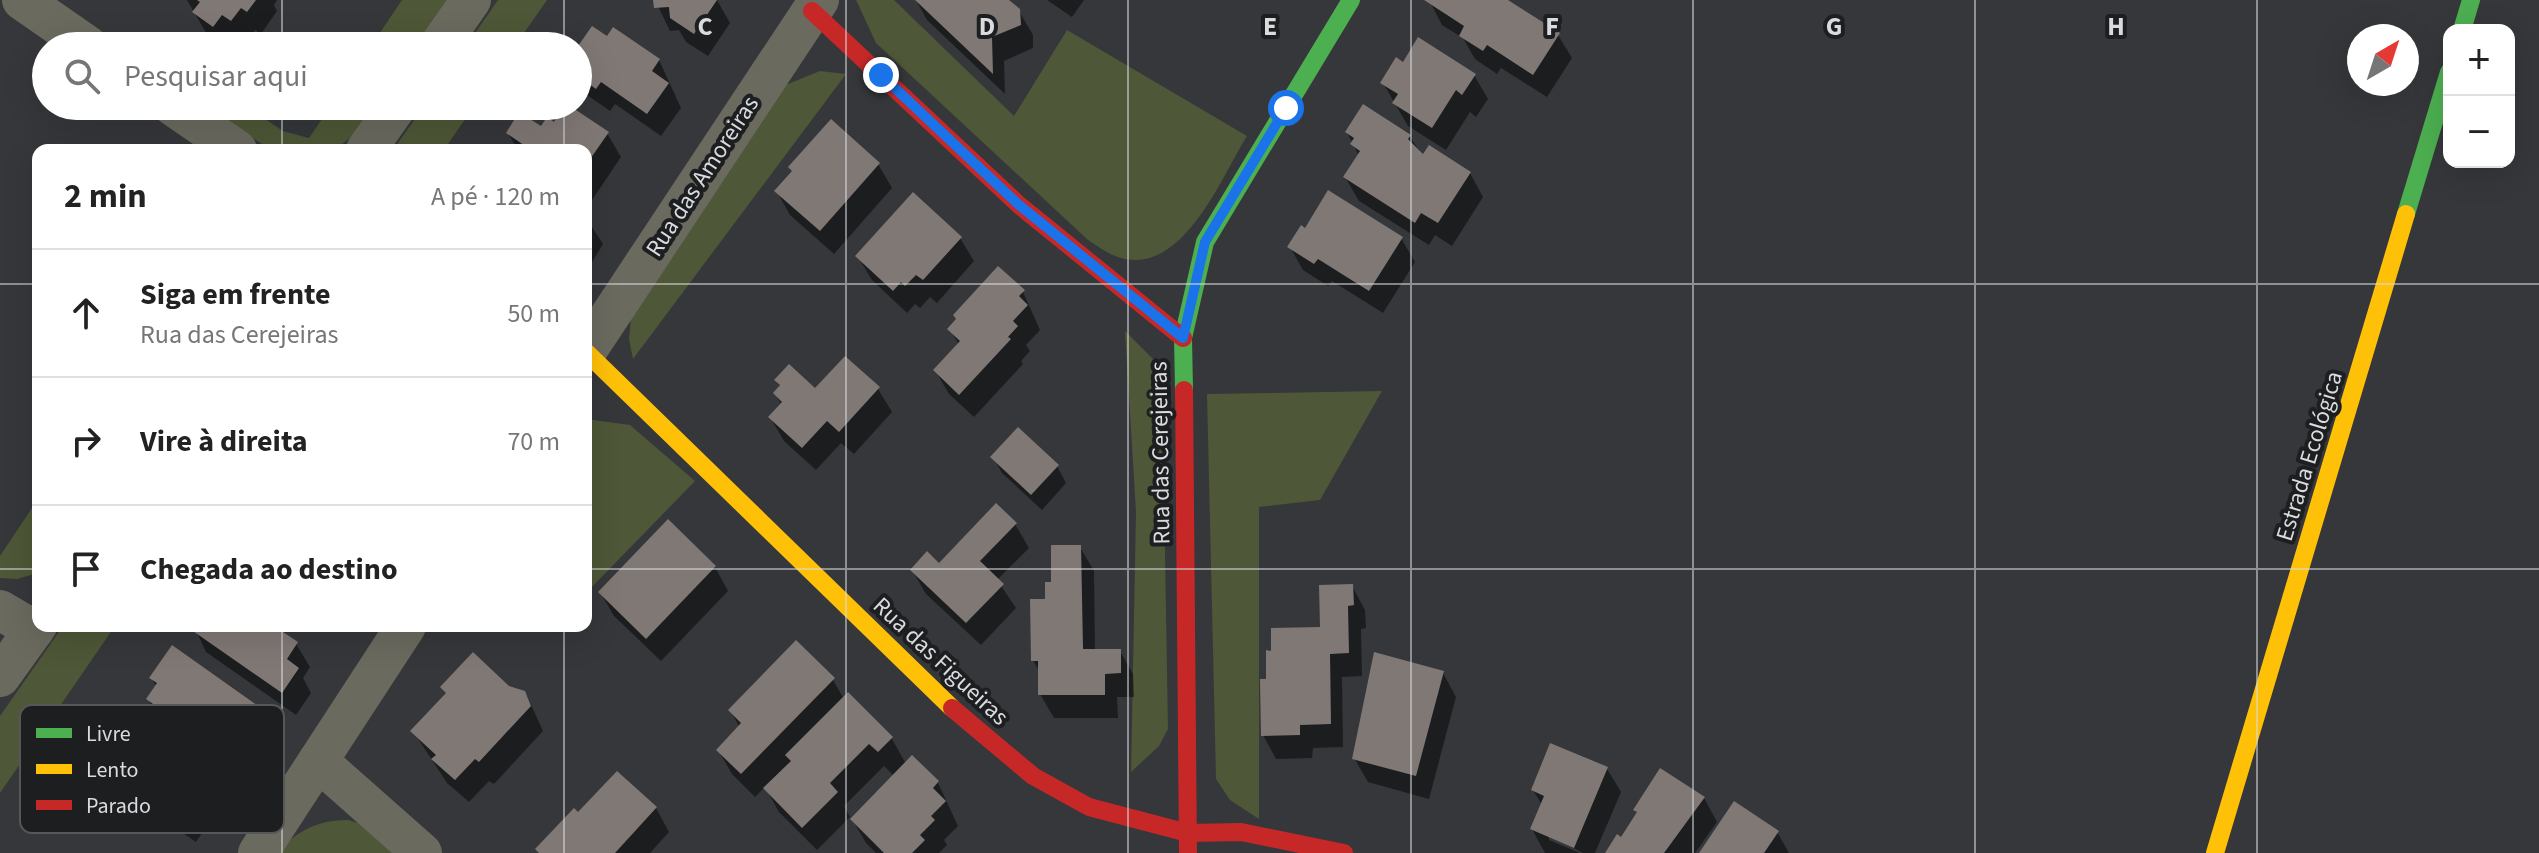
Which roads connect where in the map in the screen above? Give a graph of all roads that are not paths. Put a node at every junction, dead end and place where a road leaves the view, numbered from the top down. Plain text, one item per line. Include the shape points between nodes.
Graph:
1 (22, 0) edge
2 (471, 0) edge
3 (1351, 0) edge
4 (2471, 0) edge
5 (815, 5) edge
6 (2464, 24) edge
7 (68, 32) edge
8 (449, 32) edge
9 (2443, 92) edge
10 (193, 120) edge
11 (387, 120) edge
12 (228, 144) edge
13 (370, 144) edge
14 (1183, 338) junction
15 (592, 343) edge
16 (592, 358) edge
17 (0, 610) edge
18 (32, 625) edge
19 (32, 632) edge
20 (402, 632) edge
21 (0, 677) edge
22 (318, 761) junction
23 (284, 813) edge
24 (271, 833) edge
25 (1188, 833) junction
26 (258, 853) edge
27 (422, 853) edge
28 (1188, 853) edge
29 (1344, 853) edge
30 (2215, 853) edge

1 - 7 street
2 - 8 street
3 - 14 street, Rua das Cerejeiras via 1205,242
4 - 6 street
5 - 14 street via 1019,205
5 - 15 street, Rua das Amoreiras
9 - 30 street, Estrada Ecológica
10 - 12 street
11 - 13 street
14 - 25 street, Rua das Cerejeiras
16 - 25 street, Rua das Figueiras via 956,712 1033,776 1089,807
17 - 18 street
19 - 21 street
20 - 22 street
22 - 23 street
22 - 27 street
24 - 26 street
25 - 28 street, Rua das Cerejeiras
25 - 29 street, Rua das Figueiras via 1241,832

